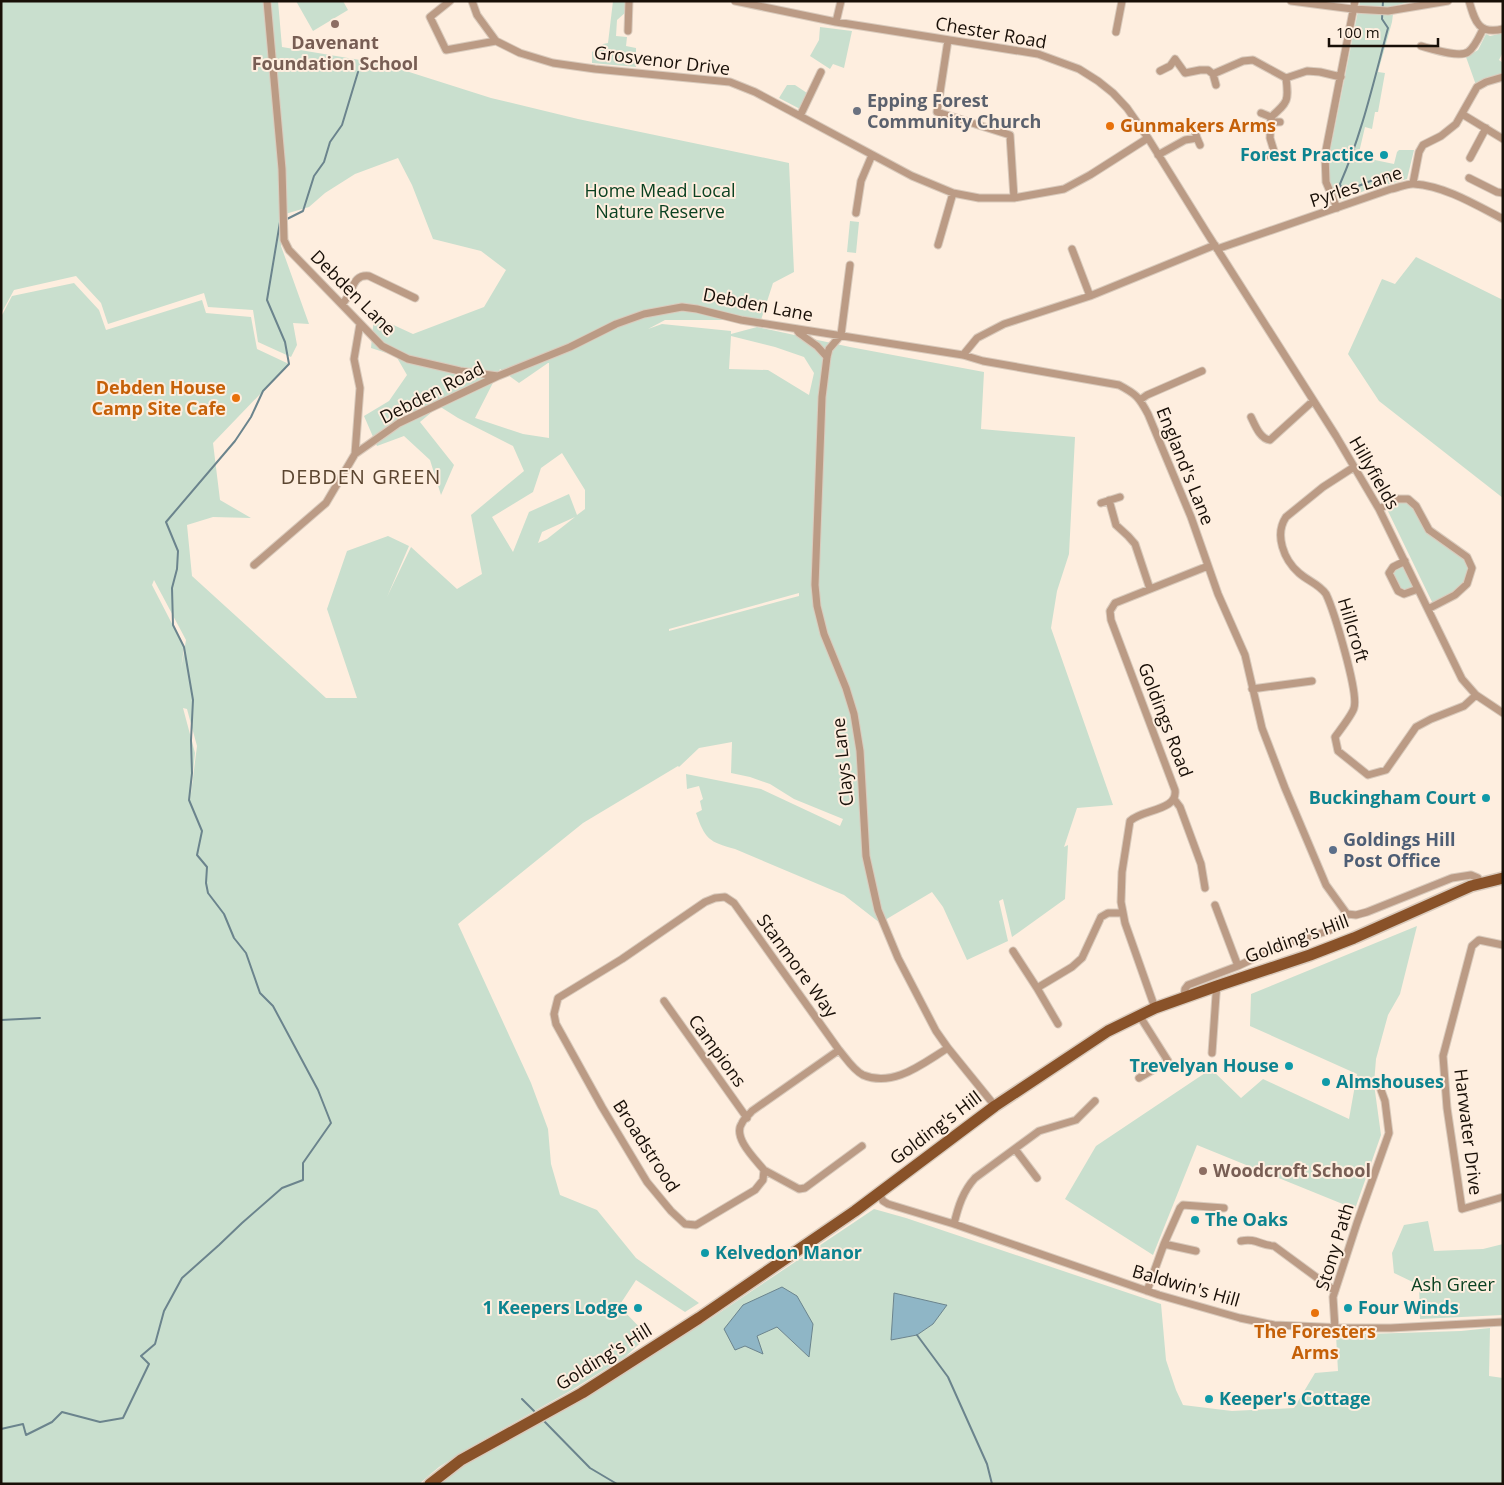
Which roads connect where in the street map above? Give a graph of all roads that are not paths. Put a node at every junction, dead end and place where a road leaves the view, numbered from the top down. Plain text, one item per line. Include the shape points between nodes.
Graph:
1 (267, 1) edge
2 (450, 1) edge
3 (472, 1) edge
4 (629, 1) edge
5 (735, 1) edge
6 (841, 1) edge
7 (1122, 1) edge
8 (1292, 1) edge
9 (1448, 1) edge
10 (1469, 1) edge
11 (1422, 3) edge
12 (1354, 5) edge
13 (836, 22) junction
14 (1483, 29) junction
15 (1503, 29) edge
16 (628, 31) dead end
17 (1116, 32) dead end
18 (948, 40) junction
19 (496, 41) junction
20 (1421, 46) dead end
21 (1160, 71) dead end
22 (821, 72) dead end
23 (1213, 74) junction
24 (1341, 77) junction
25 (1503, 77) edge
26 (1286, 78) junction
27 (1216, 85) dead end
28 (1261, 113) dead end
29 (1462, 114) junction
30 (800, 116) junction
31 (1271, 120) junction
32 (1280, 122) dead end
33 (1194, 128) dead end
34 (1486, 128) junction
35 (1148, 138) junction
36 (1503, 139) edge
37 (872, 155) junction
38 (1158, 155) junction
39 (1266, 156) dead end
40 (1470, 158) dead end
41 (1469, 178) dead end
42 (1412, 183) junction
43 (953, 193) junction
44 (1503, 193) edge
45 (1014, 198) junction
46 (1337, 208) junction
47 (856, 213) dead end
48 (1503, 219) edge
49 (938, 245) dead end
50 (1216, 247) junction
51 (1072, 249) dead end
52 (850, 265) dead end
53 (1090, 296) junction
54 (415, 298) dead end
55 (342, 304) junction
56 (360, 324) junction
57 (796, 329) junction
58 (841, 335) junction
59 (963, 355) junction
60 (827, 357) junction
61 (1202, 371) dead end
62 (498, 376) junction
63 (1140, 400) junction
64 (1314, 401) junction
65 (1250, 417) dead end
66 (355, 454) junction
67 (1354, 467) junction
68 (1120, 497) dead end
69 (1110, 500) junction
70 (1101, 502) dead end
71 (1379, 509) junction
72 (1405, 561) junction
73 (254, 565) dead end
74 (1208, 566) junction
75 (1150, 589) junction
76 (1418, 589) junction
77 (1428, 609) junction
78 (1312, 681) dead end
79 (1252, 689) junction
80 (1476, 695) junction
81 (1503, 713) edge
82 (1174, 799) junction
83 (1503, 878) edge
84 (1480, 884) junction
85 (1205, 888) dead end
86 (1215, 905) dead end
87 (1122, 913) junction
88 (1347, 914) junction
89 (1503, 945) edge
90 (1013, 951) dead end
91 (622, 959) joint
92 (1238, 966) junction
93 (1217, 986) junction
94 (1037, 988) junction
95 (1184, 997) junction
96 (664, 1001) dead end
97 (1155, 1008) junction
98 (1139, 1015) junction
99 (1058, 1024) dead end
100 (948, 1048) junction
101 (840, 1050) junction
102 (1212, 1053) dead end
103 (1139, 1078) dead end
104 (1380, 1090) dead end
105 (1095, 1101) dead end
106 (994, 1106) junction
107 (747, 1118) junction
108 (862, 1146) dead end
109 (1015, 1149) junction
110 (764, 1170) junction
111 (1036, 1178) dead end
112 (879, 1193) junction
113 (1503, 1197) edge
114 (1224, 1208) dead end
115 (954, 1224) junction
116 (1241, 1240) dead end
117 (1164, 1244) junction
118 (1196, 1251) dead end
119 (1147, 1291) junction
120 (1335, 1291) junction
121 (1503, 1322) edge
122 (1335, 1328) junction
123 (430, 1484) edge

1 - 55 street, Debden Lane via 282,169 284,240 289,250
2 - 19 street via 430,17 446,50
3 - 19 street, Grosvenor Drive via 477,15
4 - 16 street
5 - 13 street, Chester Road
6 - 13 street
7 - 17 street
8 - 12 street
9 - 11 street
10 - 14 street via 1475,19
11 - 12 street via 1388,11
12 - 24 street
13 - 18 street, Chester Road
14 - 15 street
14 - 20 street via 1466,53
18 - 35 street, Chester Road via 1038,54 1079,69 1113,93
18 - 45 street via 937,112 1010,135
19 - 30 street, Grosvenor Drive via 552,63 730,82
21 - 23 street via 1175,59 1185,74 1208,70
22 - 30 street
23 - 26 street via 1242,61 1253,60
23 - 27 street
24 - 26 street via 1307,71
24 - 46 street via 1325,155 1326,182
25 - 29 street via 1477,87
26 - 31 street via 1288,95
28 - 31 street
29 - 34 street
29 - 42 street via 1456,124 1423,146
30 - 37 street, Grosvenor Drive
31 - 32 street
31 - 39 street via 1270,138 1274,151
33 - 38 street via 1198,141 1185,140
34 - 36 street
34 - 40 street
35 - 38 street, Chester Road
35 - 45 street, Grosvenor Drive via 1064,189
37 - 43 street, Grosvenor Drive
37 - 47 street via 861,181
38 - 50 street, Chester Road
41 - 44 street
42 - 46 street, Pyrles Lane
42 - 48 street, Pyrles Lane via 1468,200
43 - 45 street, Grosvenor Drive via 979,198
43 - 49 street
46 - 50 street, Pyrles Lane
50 - 53 street, Pyrles Lane
50 - 64 street, Hillyfields
51 - 53 street
52 - 58 street
53 - 59 street, Pyrles Lane via 1004,324 978,338
54 - 55 street via 364,276 355,281
55 - 56 street, Debden Lane
56 - 62 street, Debden Lane via 382,346 408,358 460,371
56 - 66 street, Debden Road via 354,359 360,388
57 - 58 street, Debden Lane
57 - 60 street
57 - 62 street, Debden Lane via 741,320 697,308 668,309 616,324
58 - 59 street, Debden Lane
58 - 60 street, Clays Lane
59 - 63 street, England's Lane via 1119,385
60 - 100 street, Clays Lane via 822,397 814,585 816,606 854,714 860,751 866,856 878,910 898,958
61 - 63 street
62 - 66 street, Debden Road via 400,423
63 - 74 street, England's Lane
64 - 65 street via 1270,440 1263,438
64 - 67 street, Hillyfields
66 - 73 street, Debden Road via 326,503
67 - 71 street, Hillyfields
67 - 80 street, Hillcroft via 1286,517 1281,538 1290,564 1326,594 1347,660 1355,707 1336,737 1338,751 1368,775 1386,770 1416,727 1464,706
68 - 69 street
69 - 70 street
69 - 75 street via 1116,525 1135,544
71 - 72 street, Hillyfields
71 - 77 street via 1397,499 1408,499 1416,506 1429,530 1467,557 1472,568 1466,584 1455,595
72 - 76 street, Hillyfields
72 - 76 street via 1393,567 1390,573 1398,591 1404,594
74 - 75 street, Goldings Road
74 - 79 street, England's Lane via 1245,655
75 - 82 street, Goldings Road via 1115,603 1110,615 1173,783
76 - 77 street, Hillyfields
77 - 80 street, Hillyfields via 1462,679
78 - 79 street
79 - 88 street, England's Lane via 1266,740 1311,853 1326,885
80 - 81 street, Hillyfields
82 - 85 street via 1201,864
82 - 87 street, Goldings Road via 1166,806 1130,821 1122,872
83 - 84 main road, Golding's Hill
84 - 88 street via 1472,875 1452,878 1356,916
84 - 93 main road, Golding's Hill via 1318,952
86 - 92 street
87 - 94 street via 1108,913 1101,917 1082,958
87 - 97 street, Goldings Road
88 - 92 street via 1338,926 1328,931 1287,943
89 - 113 street, Harwater Drive via 1479,940 1472,946 1444,1056 1447,1108 1462,1209
90 - 94 street
91 - 101 street, Stanmore Way via 705,902 725,897 734,903
91 - 110 street, Broadstrood via 558,998 554,1014 556,1024 647,1182 685,1224 696,1225 755,1190 763,1180
92 - 95 street via 1188,985 1184,989
93 - 95 main road, Golding's Hill
93 - 102 street
94 - 99 street
95 - 97 main road, Golding's Hill
96 - 107 street, Campions
97 - 98 main road, Golding's Hill
98 - 103 street via 1168,1061
98 - 106 main road, Golding's Hill via 1108,1031
100 - 101 street, Stanmore Way via 909,1072 886,1079 863,1075
100 - 106 street, Clays Lane
101 - 107 street via 752,1111
104 - 120 street, Stony Path via 1385,1101 1389,1133
105 - 109 street via 1076,1120 1038,1132
106 - 112 main road, Golding's Hill
107 - 110 street via 738,1132
108 - 110 street via 805,1188
109 - 111 street
109 - 115 street via 967,1187
112 - 115 street, Baldwin's Hill via 888,1204
112 - 123 main road, Golding's Hill via 659,1344 582,1393 461,1460
114 - 117 street via 1184,1205
115 - 119 street, Baldwin's Hill
116 - 120 street via 1251,1239 1274,1246
117 - 118 street
117 - 119 street
119 - 122 street, Baldwin's Hill via 1274,1325
120 - 122 street, Stony Path
121 - 122 street, Baldwin's Hill

